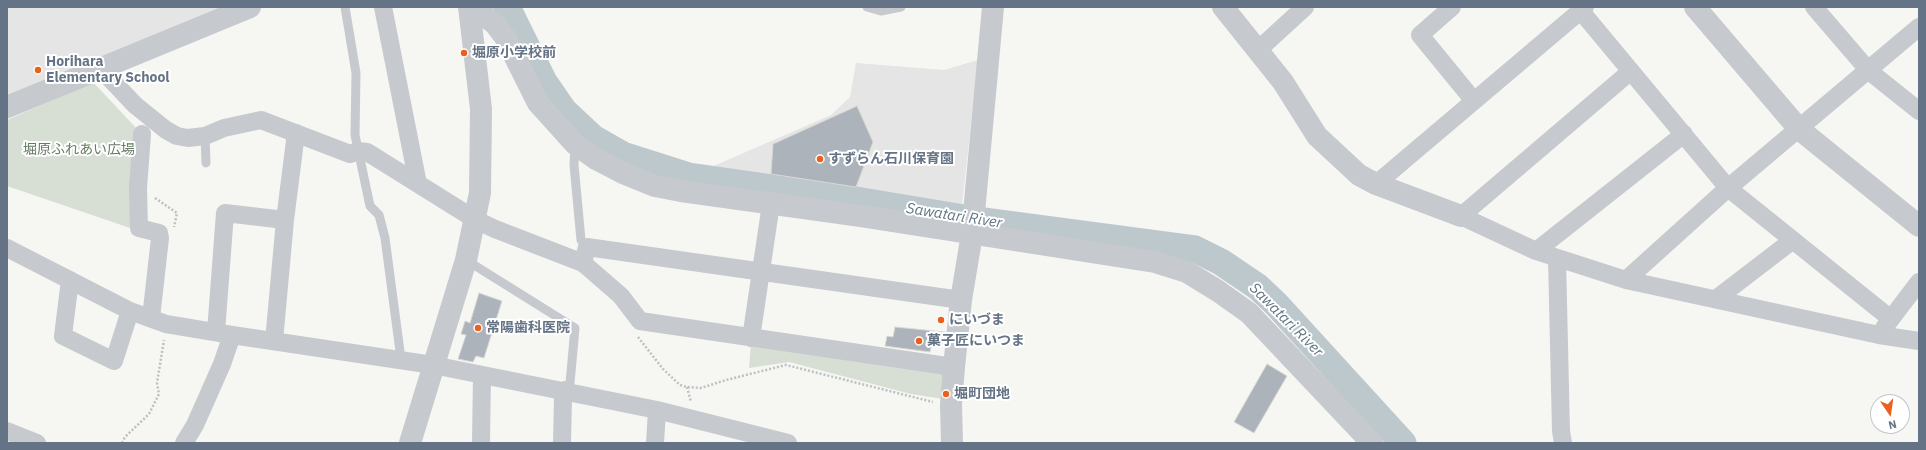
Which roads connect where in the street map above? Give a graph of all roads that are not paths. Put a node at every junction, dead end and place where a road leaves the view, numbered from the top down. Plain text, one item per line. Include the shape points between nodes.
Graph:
1 (250, 7) edge
2 (345, 7) edge
3 (383, 7) edge
4 (469, 7) edge
5 (474, 7) edge
6 (867, 7) edge
7 (901, 7) edge
8 (993, 7) edge
9 (1223, 7) edge
10 (1305, 7) edge
11 (1452, 7) edge
12 (1695, 7) edge
13 (1814, 7) edge
14 (1582, 9) edge
15 (1919, 27) edge
16 (1258, 50) junction
17 (100, 68) junction
18 (1631, 70) junction
19 (1868, 71) junction
20 (1474, 101) junction
21 (7, 107) edge
22 (1919, 111) edge
23 (1799, 129) junction
24 (296, 133) junction
25 (142, 134) dead end
26 (1684, 134) junction
27 (205, 136) junction
28 (575, 144) junction
29 (358, 151) junction
30 (206, 163) dead end
31 (418, 184) junction
32 (1376, 184) junction
33 (1728, 188) junction
34 (771, 204) junction
35 (1461, 216) junction
36 (285, 220) junction
37 (476, 220) junction
38 (973, 222) junction
39 (1919, 226) edge
40 (1793, 240) junction
41 (7, 248) edge
42 (1536, 251) junction
43 (585, 255) junction
44 (1557, 258) junction
45 (466, 260) junction
46 (761, 272) junction
47 (70, 280) junction
48 (1626, 280) junction
49 (1919, 282) edge
50 (1716, 299) junction
51 (961, 300) junction
52 (130, 311) junction
53 (151, 318) junction
54 (1891, 319) junction
55 (224, 334) junction
56 (1879, 335) junction
57 (751, 338) junction
58 (274, 341) junction
59 (1919, 342) edge
60 (401, 359) junction
61 (433, 365) junction
62 (954, 368) junction
63 (482, 375) junction
64 (565, 390) junction
65 (657, 410) junction
66 (7, 431) edge
67 (747, 438) edge
68 (37, 443) edge
69 (184, 443) edge
70 (410, 443) edge
71 (481, 443) edge
72 (562, 443) edge
73 (655, 443) edge
74 (788, 443) edge
75 (952, 443) edge
76 (1372, 443) edge
77 (1563, 443) edge

1 - 17 street
2 - 29 lane via 356,73 354,135
3 - 31 street
4 - 37 street via 482,129 480,193
5 - 28 street via 495,24 505,37 538,103
6 - 7 lane via 881,11
8 - 38 street
9 - 16 street
10 - 16 street
11 - 20 street via 1420,34
12 - 23 street
13 - 19 street
14 - 18 street
14 - 20 street
15 - 19 street
16 - 32 street via 1283,82 1317,136 1359,175
17 - 21 street
17 - 27 street via 135,105 166,130 176,136 188,138
18 - 26 street
18 - 35 street
19 - 22 street
19 - 23 street
20 - 32 street
23 - 33 street
23 - 39 street
24 - 27 street via 261,120 224,128
24 - 29 street via 350,154
24 - 36 street
25 - 53 street via 138,188 139,228 159,233 160,238
26 - 33 street
26 - 42 street
27 - 30 lane
28 - 34 street via 623,174 654,186
28 - 43 lane via 574,165 581,240
29 - 31 street via 366,152
29 - 60 lane via 370,206 379,215 384,238
31 - 37 street
32 - 35 street
33 - 40 street
33 - 48 street
34 - 38 street via 861,216
34 - 46 street
35 - 42 street
36 - 55 street via 225,213
36 - 58 street
37 - 43 street via 495,230
37 - 45 street
38 - 51 street
38 - 76 street via 1155,262 1187,272 1249,313
40 - 50 street
40 - 54 street
41 - 47 street
42 - 44 street
43 - 46 street
43 - 57 street via 640,321
44 - 48 street
44 - 77 street
45 - 61 street
45 - 64 lane via 575,328 570,383
46 - 51 street
46 - 57 street
47 - 52 street
47 - 52 street via 63,336 114,361
48 - 50 street
49 - 54 street
50 - 56 street
51 - 62 street
52 - 53 street
53 - 55 street via 166,324
54 - 56 street
55 - 58 street
55 - 69 street via 222,364 195,425
56 - 59 street
57 - 62 street
58 - 60 street
60 - 61 street
61 - 63 street
61 - 70 street
62 - 75 street
63 - 64 street
63 - 71 street
64 - 65 street
64 - 72 street
65 - 67 street
65 - 73 street
66 - 68 street
67 - 74 street

